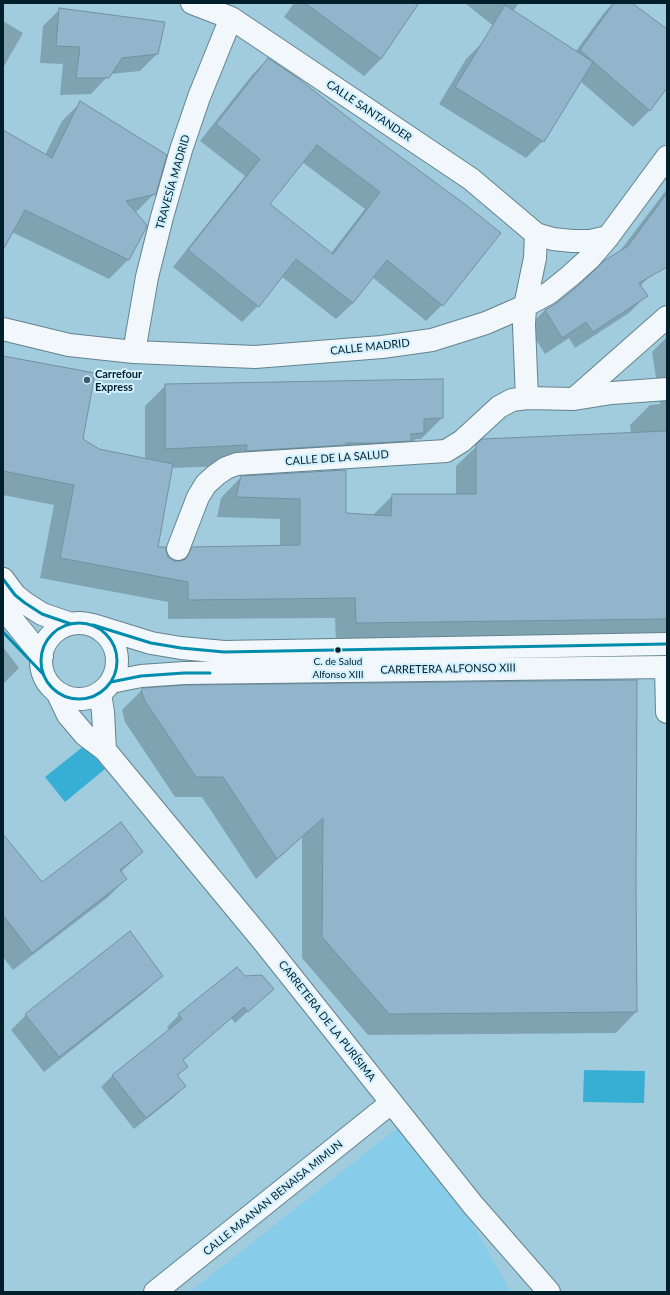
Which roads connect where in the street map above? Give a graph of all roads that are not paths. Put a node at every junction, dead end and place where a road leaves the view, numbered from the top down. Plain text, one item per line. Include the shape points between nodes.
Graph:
1 (192, 3) edge
2 (231, 18) junction
3 (667, 157) edge
4 (536, 234) junction
5 (608, 237) junction
6 (525, 306) junction
7 (667, 317) edge
8 (3, 329) edge
9 (134, 352) junction
10 (667, 388) edge
11 (527, 398) junction
12 (574, 399) junction
13 (178, 549) dead end
14 (3, 579) edge
15 (3, 608) edge
16 (70, 624) junction
17 (93, 625) junction
18 (3, 632) edge
19 (667, 644) edge
20 (666, 667) edge
21 (47, 674) junction
22 (105, 688) junction
23 (667, 712) edge
24 (105, 750) junction
25 (391, 1103) junction
26 (155, 1292) edge
27 (549, 1292) edge

1 - 2 street, CALLE SANTANDER
2 - 4 street, CALLE SANTANDER via 471,179
2 - 9 street, TRAVESÍA MADRID via 199,96 181,150 147,277
3 - 5 street, CALLE MADRID
4 - 5 street, CALLE SANTANDER via 572,241
4 - 6 street via 533,270
5 - 6 street, CALLE MADRID via 570,276 549,293
6 - 9 street, CALLE MADRID via 486,323 432,340 382,347 255,357
6 - 11 street
7 - 12 street
8 - 9 street, CALLE MADRID via 69,346
10 - 12 street, CALLE DE LA SALUD
11 - 12 street, CALLE DE LA SALUD
11 - 13 street, CALLE DE LA SALUD via 512,400 499,407 462,441 446,450 237,464 226,468 206,484 198,497
14 - 16 street via 25,603 42,614
15 - 21 street
16 - 17 street
16 - 21 street via 51,635 45,644
17 - 19 street, CARRETERA ALFONSO XIII via 151,643 224,652
17 - 22 street via 104,631 116,650 116,672
18 - 21 street, CARRETERA DE LA PURÍSIMA
20 - 22 street, CARRETERA ALFONSO XIII via 184,673 141,676
20 - 23 street
21 - 22 street via 67,697 89,698
21 - 24 street, CARRETERA DE LA PURÍSIMA via 68,715 85,735
22 - 24 street
24 - 25 street, CARRETERA DE LA PURÍSIMA via 264,941
25 - 26 street, CALLE MAANAN BENAISA MIMUN
25 - 27 street, CARRETERA DE LA PURÍSIMA via 473,1205

